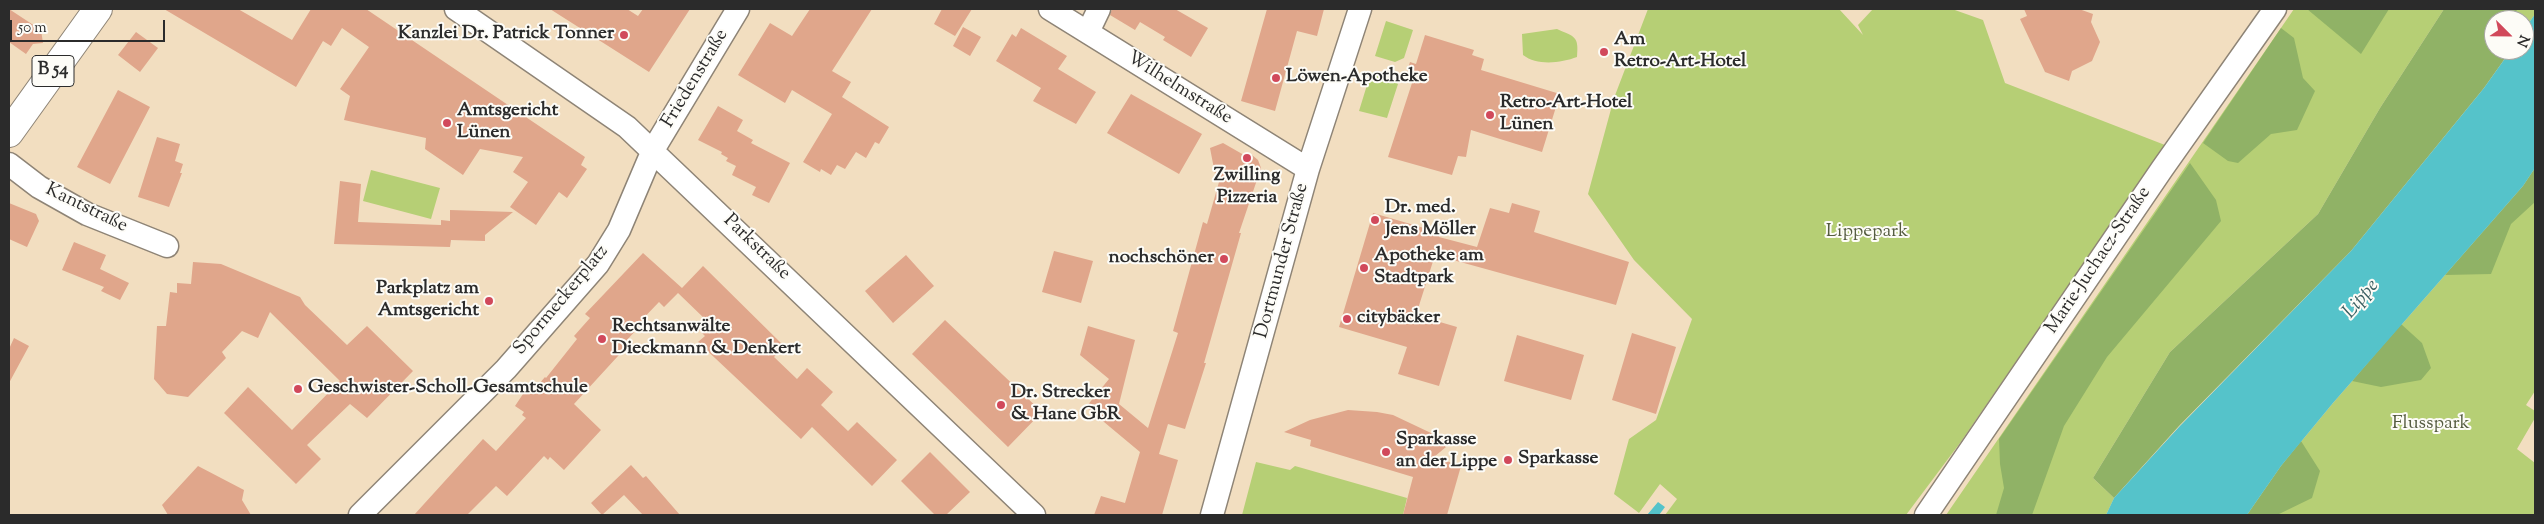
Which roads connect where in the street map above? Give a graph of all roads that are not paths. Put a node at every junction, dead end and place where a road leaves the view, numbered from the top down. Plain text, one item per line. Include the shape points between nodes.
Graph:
1 (98, 9) edge
2 (456, 9) edge
3 (738, 9) edge
4 (1050, 9) edge
5 (1099, 9) edge
6 (1360, 9) edge
7 (2275, 9) edge
8 (1088, 32) junction
9 (9, 134) edge
10 (653, 150) junction
11 (9, 164) edge
12 (1308, 169) junction
13 (167, 246) dead end
14 (360, 515) edge
15 (1034, 515) edge
16 (1212, 515) edge
17 (1926, 515) edge

1 - 9 main road, B 54
2 - 10 street, Parkstraße via 627,127
3 - 10 street, Friedenstraße
4 - 8 street, Wilhelmstraße
5 - 8 street
6 - 12 street, Dortmunder Straße
7 - 17 street, Marie-Juchacz-Straße
8 - 12 street, Wilhelmstraße
10 - 14 street, Spormeckerplatz via 619,230 598,264 506,369
10 - 15 street, Parkstraße
11 - 13 street, Kantstraße via 39,188 87,214
12 - 16 street, Dortmunder Straße

